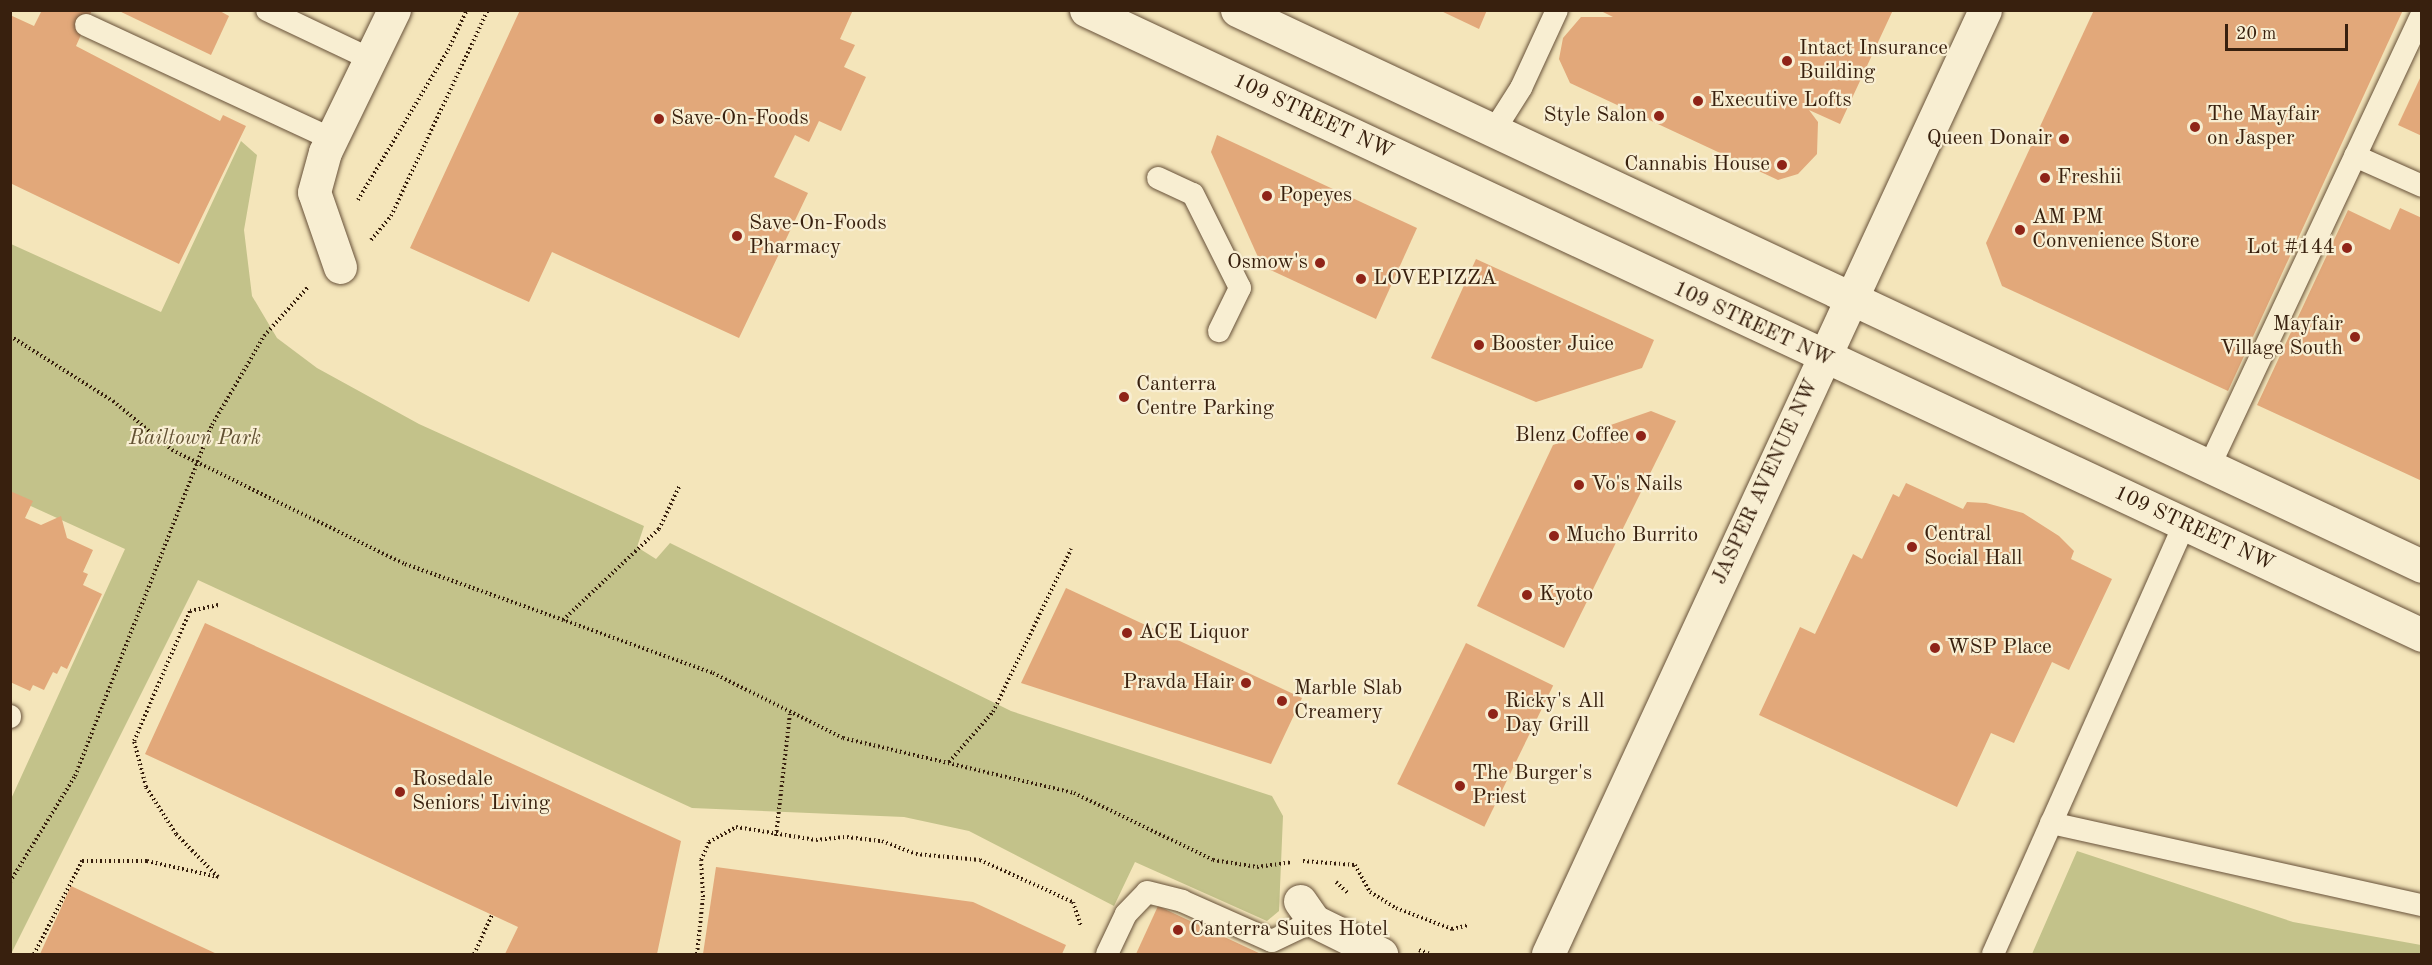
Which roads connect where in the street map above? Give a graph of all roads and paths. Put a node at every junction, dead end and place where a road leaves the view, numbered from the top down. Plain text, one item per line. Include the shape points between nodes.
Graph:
1 (267, 10) edge
2 (394, 10) edge
3 (467, 10) edge
4 (488, 10) edge
5 (1086, 10) edge
6 (1237, 10) edge
7 (1557, 10) edge
8 (1985, 10) edge
9 (2421, 14) edge
10 (86, 25) dead end
11 (370, 59) junction
12 (1495, 129) junction
13 (332, 139) junction
14 (2355, 156) junction
15 (1158, 178) dead end
16 (2421, 186) edge
17 (367, 245) dead end
18 (335, 256) junction
19 (1850, 298) junction
20 (1219, 331) dead end
21 (10, 336) edge
22 (1823, 358) junction
23 (195, 462) junction
24 (2209, 467) junction
25 (679, 487) dead end
26 (2184, 524) junction
27 (1071, 549) dead end
28 (2421, 566) edge
29 (219, 605) dead end
30 (563, 620) junction
31 (2421, 634) edge
32 (790, 714) junction
33 (949, 762) junction
34 (2051, 823) junction
35 (776, 836) junction
36 (1314, 861) dead end
37 (1257, 867) dead end
38 (10, 882) edge
39 (2421, 905) edge
40 (1307, 911) joint
41 (492, 915) dead end
42 (1469, 925) dead end
43 (1080, 932) dead end
44 (34, 954) edge
45 (474, 954) edge
46 (697, 954) edge
47 (1107, 954) edge
48 (1381, 954) edge
49 (1548, 954) edge
50 (1993, 954) edge

1 - 11 lane
2 - 11 main road
3 - 18 path
4 - 17 path via 391,216
5 - 22 main road, 109 STREET NW
6 - 12 main road
7 - 12 lane via 1521,88
8 - 19 main road, JASPER AVENUE NW
9 - 14 lane
10 - 13 lane
11 - 13 main road
12 - 19 main road
13 - 18 main road via 314,192
14 - 16 lane
14 - 24 lane
15 - 20 lane via 1193,194 1240,288
18 - 23 path via 301,300 264,336
19 - 22 main road, JASPER AVENUE NW
19 - 24 main road
21 - 23 path via 113,401 172,450
22 - 26 main road, 109 STREET NW
22 - 49 main road, JASPER AVENUE NW
23 - 30 path via 405,564
23 - 38 path via 75,776
24 - 28 main road
25 - 30 path via 659,529
26 - 31 main road, 109 STREET NW
26 - 34 lane
27 - 33 path via 993,712
29 - 44 path via 190,611 134,741 146,787 176,834 218,877 147,861 82,861
30 - 32 path via 713,673
32 - 33 path via 843,738
32 - 35 path
33 - 37 path via 1074,793 1213,860
34 - 39 lane
34 - 50 lane
35 - 43 path via 882,841 916,854 980,860 1072,902 1082,920
35 - 46 path via 736,827 709,842 701,860 703,897
36 - 42 path via 1355,865 1370,892 1396,908 1452,929
40 - 47 lane via 1272,941 1182,901 1148,892 1126,914
40 - 48 main road
41 - 45 path

